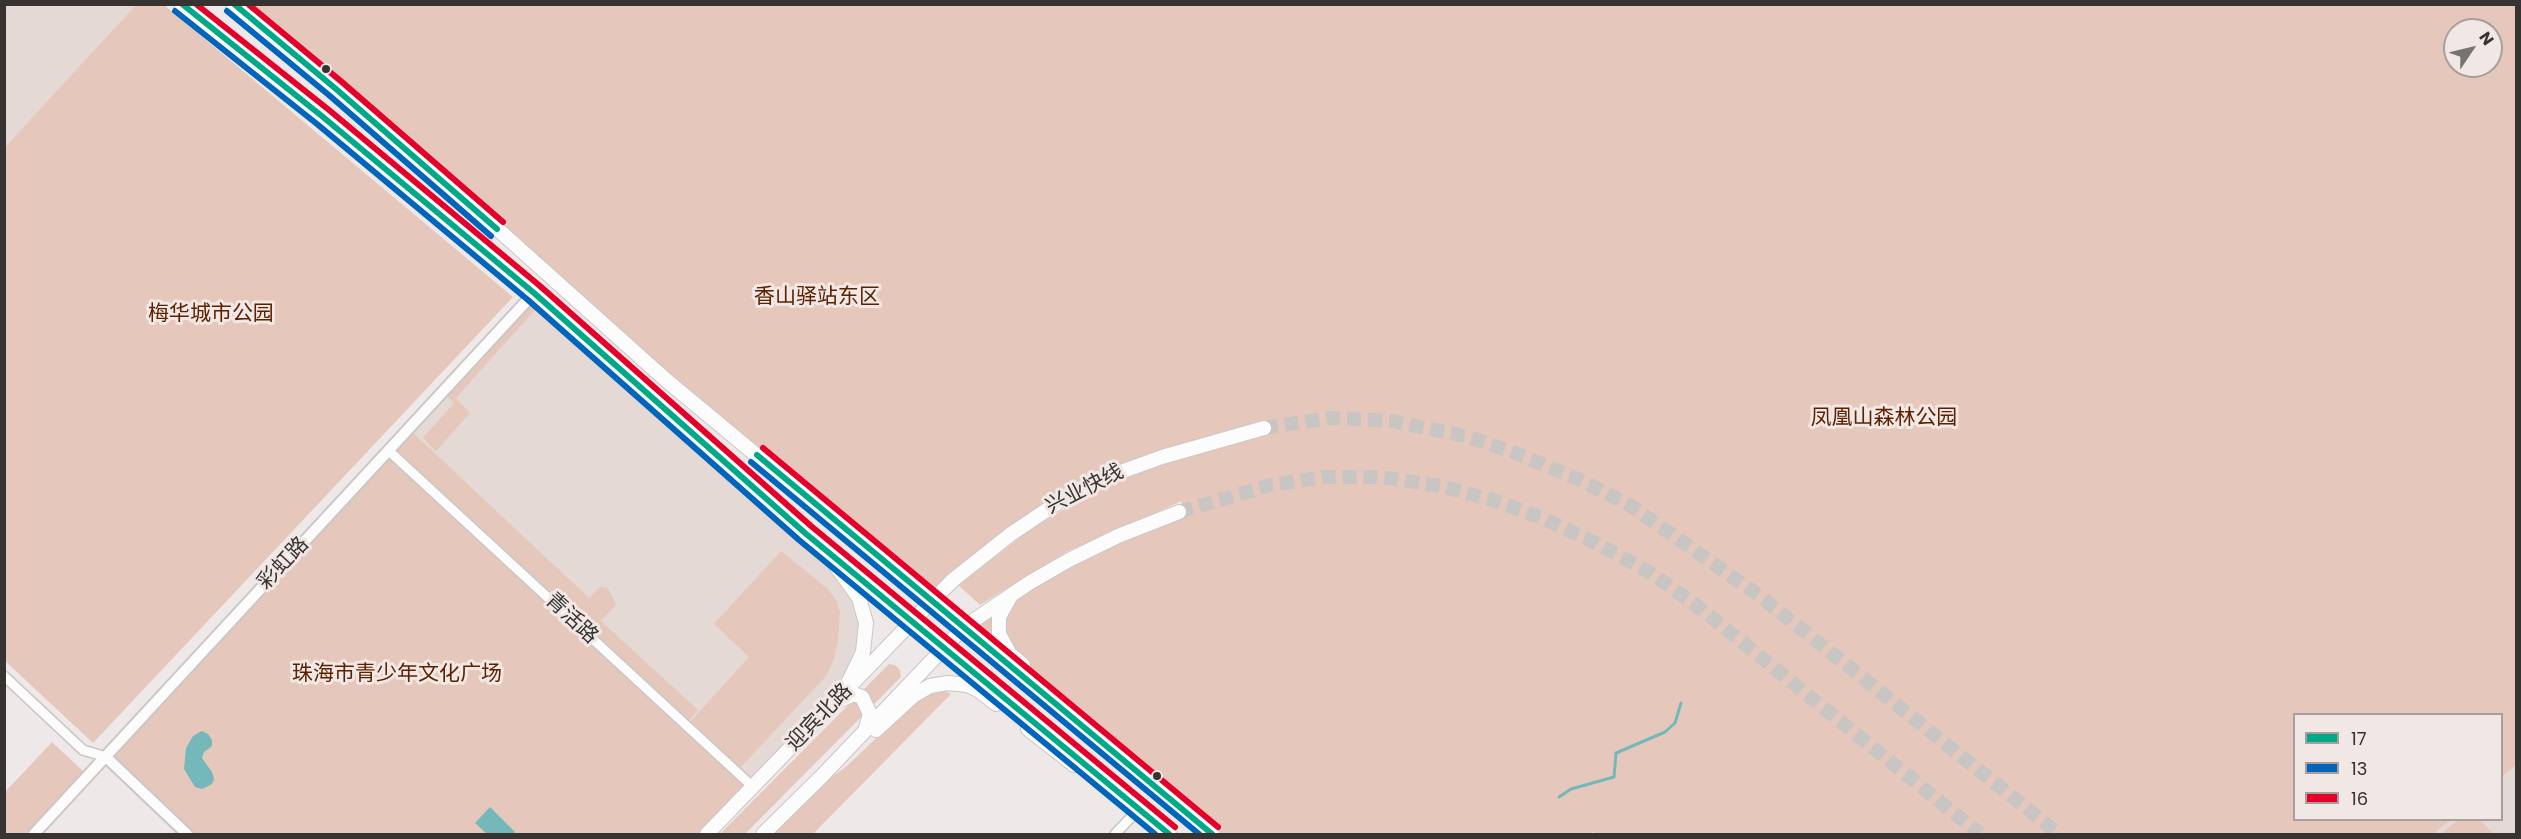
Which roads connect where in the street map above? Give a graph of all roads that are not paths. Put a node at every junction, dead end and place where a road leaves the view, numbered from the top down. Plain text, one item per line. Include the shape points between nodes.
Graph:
1 (181, 4) edge
2 (233, 4) edge
3 (534, 293) junction
4 (1263, 428) tunnel mouth
5 (389, 451) junction
6 (1179, 512) tunnel mouth
7 (805, 532) junction
8 (1015, 592) junction
9 (932, 601) junction
10 (912, 622) junction
11 (964, 627) junction
12 (943, 647) junction
13 (4, 676) edge
14 (843, 694) junction
15 (833, 704) junction
16 (866, 728) junction
17 (1117, 755) junction
18 (106, 757) junction
19 (822, 776) junction
20 (1107, 781) junction
21 (753, 787) junction
22 (1139, 809) junction
23 (33, 834) edge
24 (187, 834) edge
25 (707, 834) edge
26 (763, 834) edge
27 (1115, 834) edge
28 (1169, 834) edge
29 (1212, 834) edge

1 - 3 main road
2 - 9 main road via 455,191 666,380
3 - 5 street, 彩虹路
3 - 7 main road
4 - 9 main road, 兴业快线 via 1162,457 1085,486 1000,542
5 - 18 street, 彩虹路
5 - 21 street, 青活路
6 - 8 main road via 1088,550
7 - 10 main road
7 - 14 main road via 846,579 863,610 866,640
8 - 11 main road
8 - 17 main road via 999,617 999,634 1004,644 1084,716
9 - 10 main road, 迎宾北路
9 - 11 main road
10 - 12 main road
10 - 14 main road, 迎宾北路
11 - 12 main road, 迎宾北路
11 - 17 main road
12 - 16 main road, 迎宾北路
12 - 20 main road
13 - 18 street via 83,750
14 - 15 main road, 迎宾北路
15 - 16 main road via 854,694 862,697 870,714
15 - 21 main road, 迎宾北路
16 - 19 main road, 迎宾北路
17 - 29 main road
18 - 23 street, 彩虹路
18 - 24 street
19 - 20 main road via 845,760 913,696 930,686 948,683 978,690 1057,754
19 - 26 main road, 迎宾北路
20 - 22 main road
21 - 25 main road, 迎宾北路
22 - 27 street
22 - 28 main road

